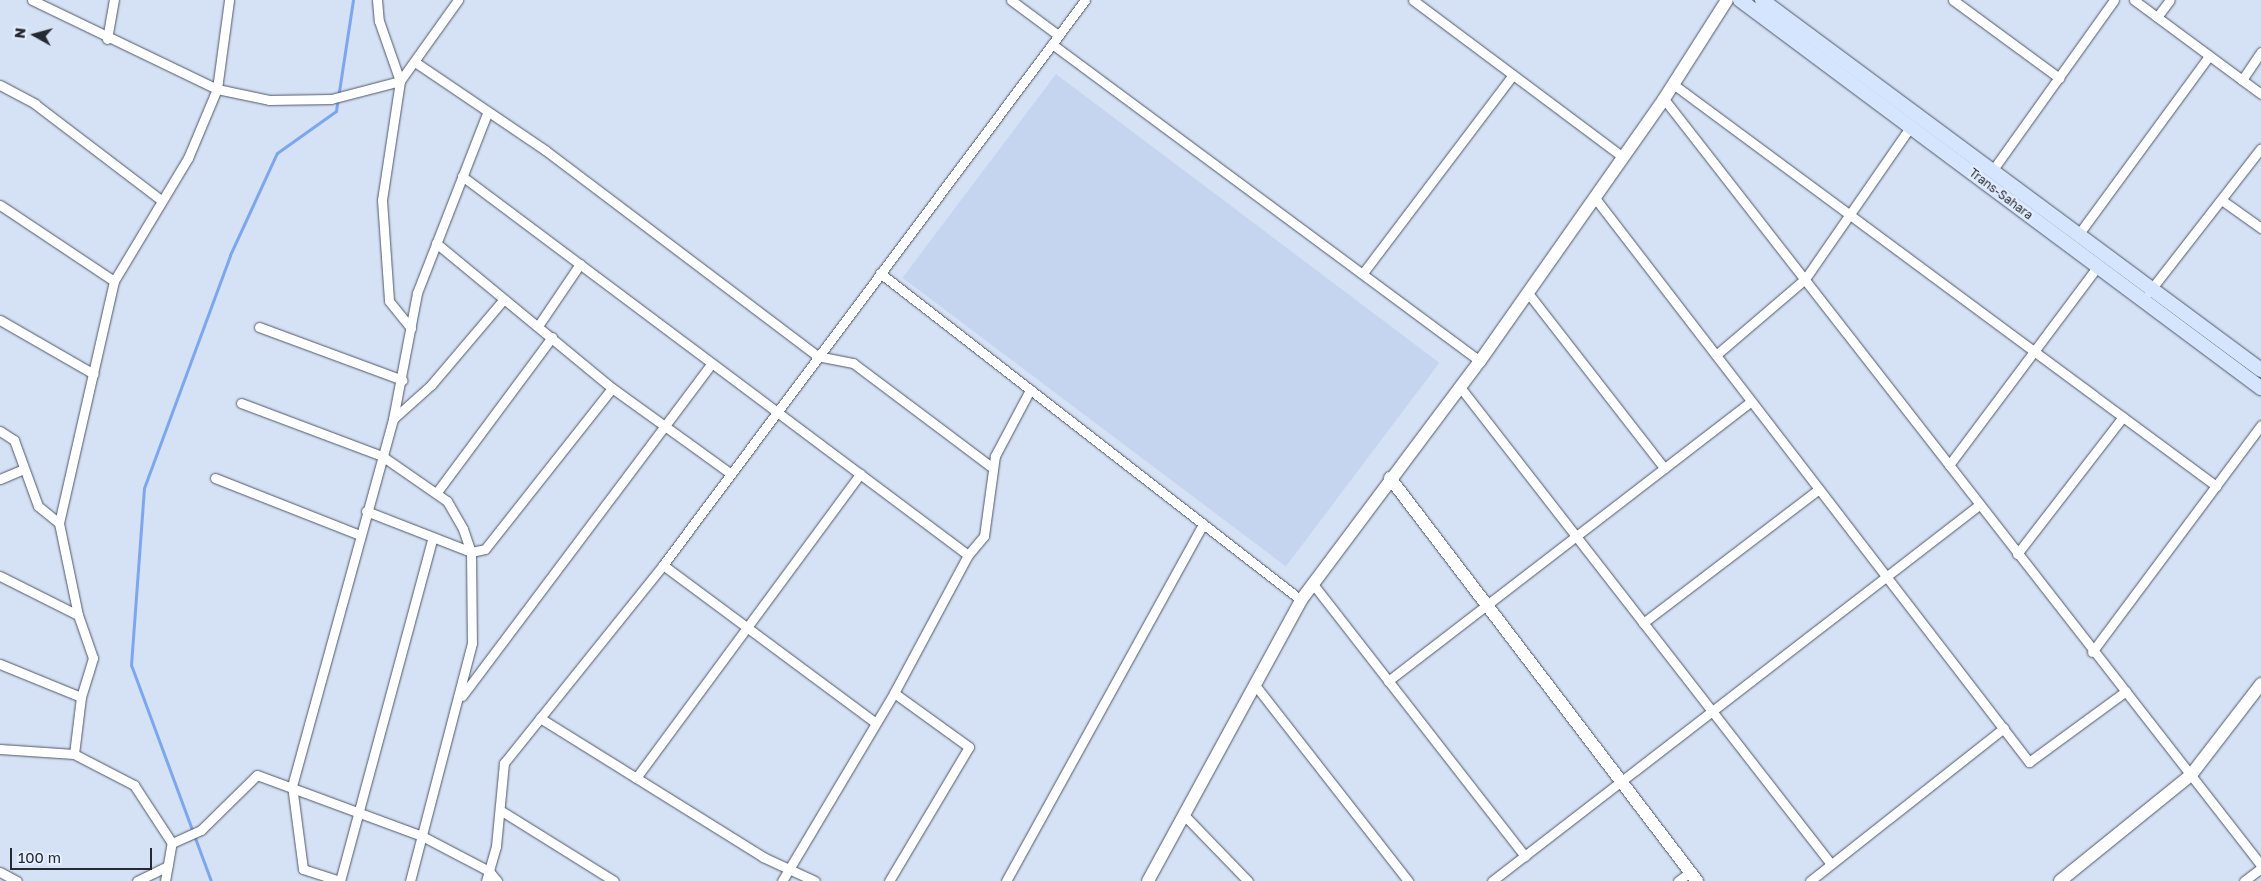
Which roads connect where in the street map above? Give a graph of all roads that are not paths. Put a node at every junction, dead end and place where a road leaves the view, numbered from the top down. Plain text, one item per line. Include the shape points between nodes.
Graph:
1 (32, 0) edge
2 (114, 0) edge
3 (229, 0) edge
4 (377, 0) edge
5 (458, 0) edge
6 (1011, 0) edge
7 (1085, 0) edge
8 (1413, 0) edge
9 (1727, 0) edge
10 (1740, 0) edge
11 (1762, 0) edge
12 (1954, 0) edge
13 (2114, 0) edge
14 (2134, 0) edge
15 (2170, 0) edge
16 (2157, 17) junction
17 (1058, 35) junction
18 (107, 39) junction
19 (1052, 44) junction
20 (2261, 52) edge
21 (2209, 56) junction
22 (415, 62) junction
23 (1513, 75) junction
24 (2059, 78) junction
25 (2242, 80) junction
26 (400, 81) junction
27 (1673, 84) junction
28 (0, 85) edge
29 (217, 89) junction
30 (2261, 94) edge
31 (1664, 99) junction
32 (487, 113) junction
33 (1911, 126) junction
34 (2261, 148) edge
35 (1624, 157) junction
36 (1992, 171) junction
37 (462, 176) junction
38 (1594, 198) junction
39 (161, 200) junction
40 (2223, 201) junction
41 (0, 206) edge
42 (1850, 214) junction
43 (2261, 228) edge
44 (2078, 235) junction
45 (436, 243) junction
46 (580, 264) junction
47 (2098, 267) junction
48 (880, 273) junction
49 (1363, 274) junction
50 (1805, 280) junction
51 (114, 281) junction
52 (1528, 293) junction
53 (2147, 295) junction
54 (503, 300) junction
55 (0, 320) edge
56 (538, 326) junction
57 (259, 327) dead end
58 (411, 328) junction
59 (552, 338) junction
60 (2034, 350) junction
61 (1716, 355) junction
62 (817, 356) junction
63 (1480, 360) junction
64 (710, 364) junction
65 (2261, 370) edge
66 (94, 374) junction
67 (402, 380) junction
68 (1460, 387) junction
69 (612, 388) junction
70 (2261, 388) edge
71 (1030, 390) junction
72 (1751, 401) junction
73 (241, 403) dead end
74 (776, 411) junction
75 (2123, 417) junction
76 (393, 419) junction
77 (663, 426) junction
78 (2261, 426) edge
79 (0, 431) edge
80 (382, 456) junction
81 (1949, 464) junction
82 (993, 468) junction
83 (1664, 468) junction
84 (24, 469) junction
85 (730, 473) junction
86 (860, 474) junction
87 (215, 478) dead end
88 (1390, 478) junction
89 (0, 479) edge
90 (2216, 486) junction
91 (1819, 489) junction
92 (437, 492) junction
93 (1980, 504) junction
94 (366, 511) junction
95 (59, 523) junction
96 (1203, 524) junction
97 (360, 535) junction
98 (1575, 536) junction
99 (433, 537) junction
100 (471, 552) junction
101 (2017, 554) junction
102 (968, 555) junction
103 (663, 565) junction
104 (0, 576) edge
105 (1886, 576) junction
106 (1313, 584) junction
107 (1301, 600) junction
108 (1487, 605) junction
109 (78, 615) junction
110 (1643, 623) junction
111 (747, 628) junction
112 (2092, 652) junction
113 (0, 664) edge
114 (1388, 681) junction
115 (2261, 684) edge
116 (1255, 685) junction
117 (2126, 691) junction
118 (894, 693) junction
119 (81, 697) junction
120 (459, 700) junction
121 (1712, 711) junction
122 (540, 718) junction
123 (876, 723) junction
124 (2004, 728) junction
125 (0, 749) edge
126 (74, 754) junction
127 (2191, 775) junction
128 (636, 778) junction
129 (1621, 781) junction
130 (292, 786) junction
131 (500, 810) junction
132 (358, 812) junction
133 (1184, 815) junction
134 (422, 836) junction
135 (172, 843) junction
136 (1525, 856) junction
137 (1831, 864) junction
138 (168, 866) junction
139 (2261, 866) edge
140 (789, 869) junction
141 (489, 871) junction
142 (0, 872) edge
143 (1694, 876) edge
144 (17, 881) edge
145 (137, 881) edge
146 (165, 881) edge
147 (340, 881) edge
148 (410, 881) edge
149 (486, 881) edge
150 (497, 881) edge
151 (614, 881) edge
152 (782, 881) edge
153 (815, 881) edge
154 (889, 881) edge
155 (1006, 881) edge
156 (1148, 881) edge
157 (1248, 881) edge
158 (1408, 881) edge
159 (1492, 881) edge
160 (1678, 881) edge
161 (1810, 881) edge
162 (2060, 881) edge
163 (2244, 881) edge

1 - 18 street
2 - 18 street
3 - 29 street
4 - 26 street
5 - 22 street
6 - 17 street
7 - 17 street
8 - 23 street
9 - 27 street
10 - 33 main road, Trans-Sahara
11 - 36 main road, Trans-Sahara
12 - 24 street
13 - 24 street
14 - 16 street
15 - 16 street
16 - 21 street
17 - 19 street
18 - 29 street
19 - 48 street
19 - 49 street
20 - 25 street
21 - 25 street
21 - 44 street
22 - 26 street
22 - 32 street
23 - 35 street
23 - 49 street
24 - 36 street
25 - 30 street
26 - 29 street via 331,99 269,100
26 - 58 street via 382,200 390,301
27 - 31 street
27 - 42 street
28 - 39 street via 35,104
29 - 39 street via 188,158
31 - 35 street
31 - 50 street
32 - 37 street
32 - 62 street via 545,150
33 - 42 street
33 - 47 main road, Trans-Sahara
34 - 40 street
35 - 38 street
36 - 44 main road, Trans-Sahara
37 - 45 street
37 - 46 street
38 - 52 street
38 - 61 street
39 - 51 street
40 - 43 street
40 - 53 street
41 - 51 street
42 - 50 street
42 - 60 street
44 - 53 main road, Trans-Sahara
45 - 54 street
45 - 58 street via 417,293
46 - 56 street
46 - 64 street
47 - 53 main road, Trans-Sahara
47 - 60 street
48 - 62 street
48 - 71 street
49 - 63 street
50 - 61 street
50 - 81 street
51 - 66 street
52 - 63 street
52 - 83 street
53 - 65 main road, Trans-Sahara
53 - 70 main road, Trans-Sahara
54 - 56 street
54 - 76 street via 431,385
55 - 66 street
56 - 59 street
57 - 67 street
58 - 67 street
59 - 69 street
59 - 92 street
60 - 75 street
60 - 81 street
61 - 72 street
62 - 74 street
62 - 82 street via 853,363
63 - 68 street
64 - 74 street
64 - 77 street
66 - 95 street
67 - 76 street
68 - 88 street
68 - 98 street
69 - 77 street
69 - 100 street via 485,549
71 - 82 street
71 - 96 street
72 - 83 street
72 - 91 street
73 - 80 street
74 - 85 street
74 - 86 street
75 - 90 street
75 - 101 street
76 - 80 street
77 - 85 street
77 - 120 street
78 - 90 street
79 - 84 street via 14,440
80 - 92 street
80 - 94 street
81 - 93 street
82 - 102 street via 984,536
83 - 98 street
84 - 89 street
84 - 95 street via 38,506
85 - 103 street
86 - 102 street
86 - 111 street
87 - 97 street
88 - 106 street
88 - 108 street
90 - 112 street
91 - 105 street
91 - 110 street
92 - 100 street via 447,501
93 - 101 street
93 - 105 street
94 - 97 street
94 - 99 street
95 - 109 street
96 - 107 street
96 - 155 street
97 - 130 street
98 - 108 street
98 - 110 street
99 - 100 street
99 - 132 street
100 - 120 street via 472,644
101 - 112 street
102 - 118 street
103 - 111 street
103 - 122 street
104 - 109 street
105 - 121 street
105 - 124 street
106 - 107 street
106 - 114 street
107 - 116 street
108 - 114 street
108 - 129 street
109 - 119 street via 93,658
110 - 121 street
111 - 123 street
111 - 128 street
112 - 117 street
113 - 119 street
114 - 136 street
115 - 127 street
116 - 133 street
116 - 158 street
117 - 124 street via 2030,762
117 - 127 street
118 - 123 street
118 - 154 street via 969,747
119 - 126 street
120 - 134 street
121 - 129 street
121 - 137 street
122 - 128 street
122 - 131 street via 504,764
123 - 140 street
124 - 137 street
125 - 126 street
126 - 135 street via 134,785
127 - 139 street
127 - 162 street
128 - 140 street
129 - 136 street
129 - 143 street
130 - 132 street
130 - 135 street via 257,775 201,830
130 - 147 street via 303,869
131 - 141 street
131 - 151 street
132 - 134 street
132 - 147 street
133 - 156 street
133 - 157 street
134 - 141 street
134 - 148 street
135 - 138 street
136 - 159 street
137 - 161 street
138 - 145 street
138 - 146 street
139 - 163 street
140 - 152 street
140 - 153 street
141 - 149 street
141 - 150 street
142 - 144 street
143 - 160 street

